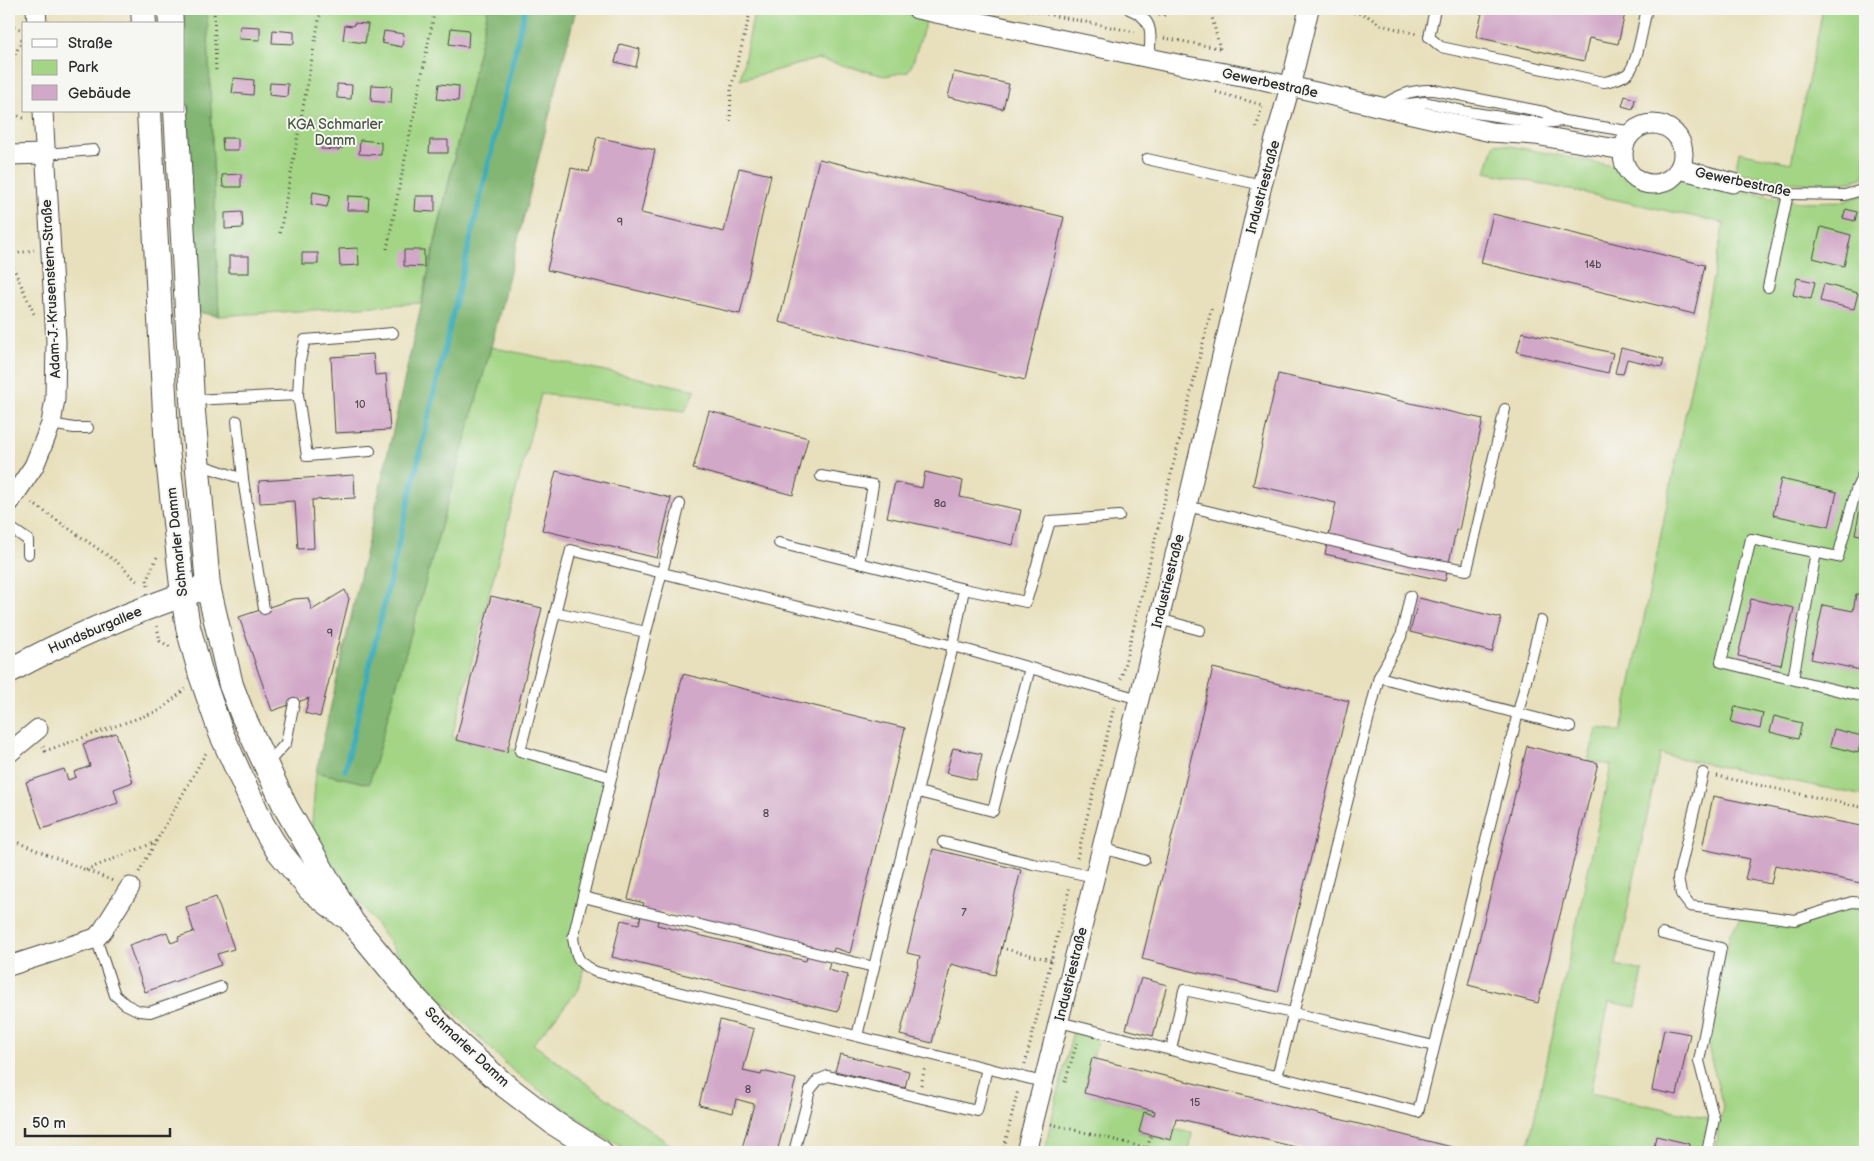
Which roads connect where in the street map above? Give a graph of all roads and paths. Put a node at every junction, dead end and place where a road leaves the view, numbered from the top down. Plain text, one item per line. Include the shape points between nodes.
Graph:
1 (36, 9) edge
2 (143, 9) edge
3 (170, 9) edge
4 (214, 9) edge
5 (321, 9) edge
6 (435, 9) edge
7 (751, 9) edge
8 (917, 9) edge
9 (1022, 9) edge
10 (1129, 9) edge
11 (1210, 9) edge
12 (1309, 9) edge
13 (1334, 9) edge
14 (1435, 9) edge
15 (1647, 9) edge
16 (942, 11) edge
17 (37, 22) edge
18 (144, 22) edge
19 (171, 22) edge
20 (9, 26) edge
21 (22, 29) edge
22 (1151, 36) junction
23 (1429, 37) junction
24 (22, 39) edge
25 (1220, 48) junction
26 (1150, 58) junction
27 (9, 68) edge
28 (1225, 72) junction
29 (216, 74) dead end
30 (1290, 87) junction
31 (1380, 107) junction
32 (43, 112) edge
33 (148, 112) edge
34 (176, 112) edge
35 (730, 121) dead end
36 (1564, 121) junction
37 (1634, 132) junction
38 (94, 150) dead end
39 (1624, 150) junction
40 (45, 154) junction
41 (9, 155) edge
42 (1147, 159) dead end
43 (1680, 169) junction
44 (1733, 183) joint
45 (1262, 185) junction
46 (1865, 189) edge
47 (1788, 194) junction
48 (280, 233) dead end
49 (50, 247) junction
50 (387, 249) dead end
51 (9, 257) edge
52 (1768, 287) dead end
53 (1214, 300) dead end
54 (393, 333) dead end
55 (56, 341) junction
56 (298, 395) junction
57 (192, 400) junction
58 (1505, 409) dead end
59 (237, 421) dead end
60 (51, 424) junction
61 (88, 428) dead end
62 (370, 451) dead end
63 (197, 463) junction
64 (1865, 470) edge
65 (821, 476) dead end
66 (244, 479) junction
67 (13, 497) edge
68 (680, 504) dead end
69 (1195, 508) dead end
70 (1119, 516) dead end
71 (9, 526) edge
72 (779, 543) dead end
73 (1816, 552) junction
74 (28, 554) dead end
75 (859, 563) junction
76 (662, 573) junction
77 (139, 583) dead end
78 (208, 586) junction
79 (964, 589) junction
80 (182, 594) junction
81 (1410, 596) dead end
82 (264, 609) dead end
83 (555, 612) junction
84 (1159, 619) junction
85 (1541, 621) dead end
86 (1200, 630) dead end
87 (646, 632) junction
88 (953, 646) junction
89 (1030, 668) junction
90 (9, 671) edge
91 (201, 675) junction
92 (1379, 678) junction
93 (1793, 679) junction
94 (1117, 693) junction
95 (1865, 697) edge
96 (1139, 699) junction
97 (294, 703) dead end
98 (1517, 714) junction
99 (1570, 727) dead end
100 (38, 729) joint
101 (221, 733) junction
102 (9, 753) edge
103 (265, 765) junction
104 (1703, 773) joint
105 (611, 777) junction
106 (918, 792) junction
107 (1865, 808) edge
108 (9, 839) edge
109 (157, 842) junction
110 (943, 842) dead end
111 (1102, 848) junction
112 (1144, 860) dead end
113 (86, 870) junction
114 (1073, 872) junction
115 (1095, 877) junction
116 (130, 887) junction
117 (583, 896) junction
118 (1865, 903) edge
119 (352, 922) junction
120 (1662, 934) dead end
121 (96, 938) junction
122 (1001, 948) dead end
123 (1051, 960) junction
124 (9, 966) edge
125 (874, 967) junction
126 (221, 987) dead end
127 (1294, 1013) junction
128 (1059, 1022) junction
129 (857, 1036) junction
130 (1434, 1046) junction
131 (1171, 1050) junction
132 (929, 1054) junction
133 (988, 1068) junction
134 (1022, 1077) junction
135 (1277, 1077) junction
136 (1043, 1082) junction
137 (918, 1098) junction
138 (1034, 1120) junction
139 (1151, 1135) dead end
140 (1146, 1150) edge
141 (600, 1152) edge
142 (794, 1152) edge
143 (1003, 1152) edge
144 (1026, 1152) edge
145 (1707, 1152) edge

1 - 17 street
2 - 18 street
3 - 19 street
4 - 29 path
5 - 48 path
6 - 50 path
7 - 35 path via 731,88
8 - 16 street, Gewerbestraße
9 - 22 path
10 - 22 lane via 1141,14 1148,23
11 - 25 path
12 - 30 street, Industriestraße
13 - 23 path via 1366,15 1381,25
14 - 23 lane
15 - 23 lane via 1629,73 1604,82 1440,47
16 - 26 street, Gewerbestraße
20 - 21 path
22 - 25 path
22 - 26 lane
24 - 27 path
25 - 28 path
26 - 28 street, Gewerbestraße
28 - 30 street, Gewerbestraße
30 - 31 street, Gewerbestraße
30 - 45 street, Industriestraße
31 - 36 lane via 1425,102 1542,123
31 - 36 lane via 1392,98 1434,90 1544,112
31 - 39 street, Gewerbestraße via 1490,132 1535,135
32 - 40 street, Adam-J.-Krusenstern-Straße
33 - 80 street, Schmarler Damm via 167,450
34 - 57 street, Schmarler Damm
36 - 37 lane
37 - 39 street
37 - 43 street, Gewerbestraße via 1651,124 1669,129 1681,143
38 - 40 lane
39 - 43 street, Gewerbestraße via 1625,166 1630,174 1646,184 1665,182
40 - 41 street
40 - 49 street, Adam-J.-Krusenstern-Straße
42 - 45 lane
43 - 44 street, Gewerbestraße
44 - 47 lane, Gewerbestraße
45 - 84 street, Industriestraße
46 - 47 lane, Gewerbestraße via 1845,195
47 - 52 lane
49 - 51 path
49 - 55 street, Adam-J.-Krusenstern-Straße
51 - 55 path via 35,315
53 - 94 path
54 - 56 lane via 305,340
55 - 60 street, Adam-J.-Krusenstern-Straße
56 - 57 lane
56 - 62 lane via 307,456
57 - 63 street, Schmarler Damm
58 - 69 lane via 1467,570 1410,560
59 - 66 lane
60 - 61 lane
60 - 67 street, Adam-J.-Krusenstern-Straße via 34,466
63 - 66 lane
63 - 78 street, Schmarler Damm
64 - 73 lane via 1856,490 1838,557
65 - 75 lane via 873,485
66 - 82 lane
67 - 77 path via 34,505 117,562
68 - 76 lane
70 - 79 lane via 1050,521 1026,602
71 - 74 lane via 28,540
72 - 75 lane
73 - 93 lane
73 - 93 lane via 1751,539 1721,662
75 - 79 lane
76 - 83 lane via 570,550
76 - 87 lane
76 - 88 lane
78 - 80 street, Hundsburgallee
78 - 103 street, Schmarler Damm via 231,685
79 - 88 lane
80 - 90 street, Hundsburgallee via 100,626
80 - 91 street, Schmarler Damm
81 - 92 lane via 1401,637
83 - 87 lane
83 - 105 lane via 520,751
84 - 86 lane
84 - 96 street, Industriestraße
85 - 98 lane
87 - 105 lane
88 - 89 lane
88 - 106 lane
89 - 94 lane
89 - 106 lane via 993,811
91 - 100 path via 161,710 45,750
91 - 101 street, Schmarler Damm
92 - 98 lane
92 - 127 lane
93 - 95 lane
94 - 96 lane
94 - 114 path
96 - 111 street, Industriestraße
97 - 103 lane via 286,743
98 - 99 lane
98 - 130 lane
100 - 102 street
101 - 109 path via 210,746
101 - 119 street, Schmarler Damm via 277,849 310,889
103 - 119 street, Schmarler Damm
104 - 107 path
104 - 118 lane via 1678,878 1681,894 1690,906 1795,920 1852,902
105 - 117 lane
106 - 125 lane
108 - 113 path
109 - 113 path
109 - 116 path
110 - 114 lane
111 - 112 lane
111 - 115 street, Industriestraße
113 - 116 path
114 - 115 lane
114 - 123 path
115 - 128 street, Industriestraße
116 - 121 street
117 - 125 lane
117 - 129 lane via 573,938 575,954 584,967
119 - 141 street, Schmarler Damm via 412,995 458,1044 554,1123
120 - 145 lane via 1721,948 1699,1061 1714,1119
121 - 124 street
121 - 126 lane via 115,995 139,1011 150,1012
122 - 123 path
123 - 134 path
125 - 129 lane
127 - 130 lane
127 - 131 lane via 1184,990
127 - 135 lane
128 - 131 lane
128 - 136 street, Industriestraße
129 - 132 lane
130 - 135 lane via 1418,1112
131 - 135 lane
132 - 133 lane
132 - 137 path
133 - 134 lane
133 - 137 lane via 977,1111
134 - 136 lane
134 - 143 path
136 - 138 street, Industriestraße
137 - 142 lane via 828,1076 818,1080 810,1090
138 - 140 path
138 - 144 street, Industriestraße
139 - 140 path

